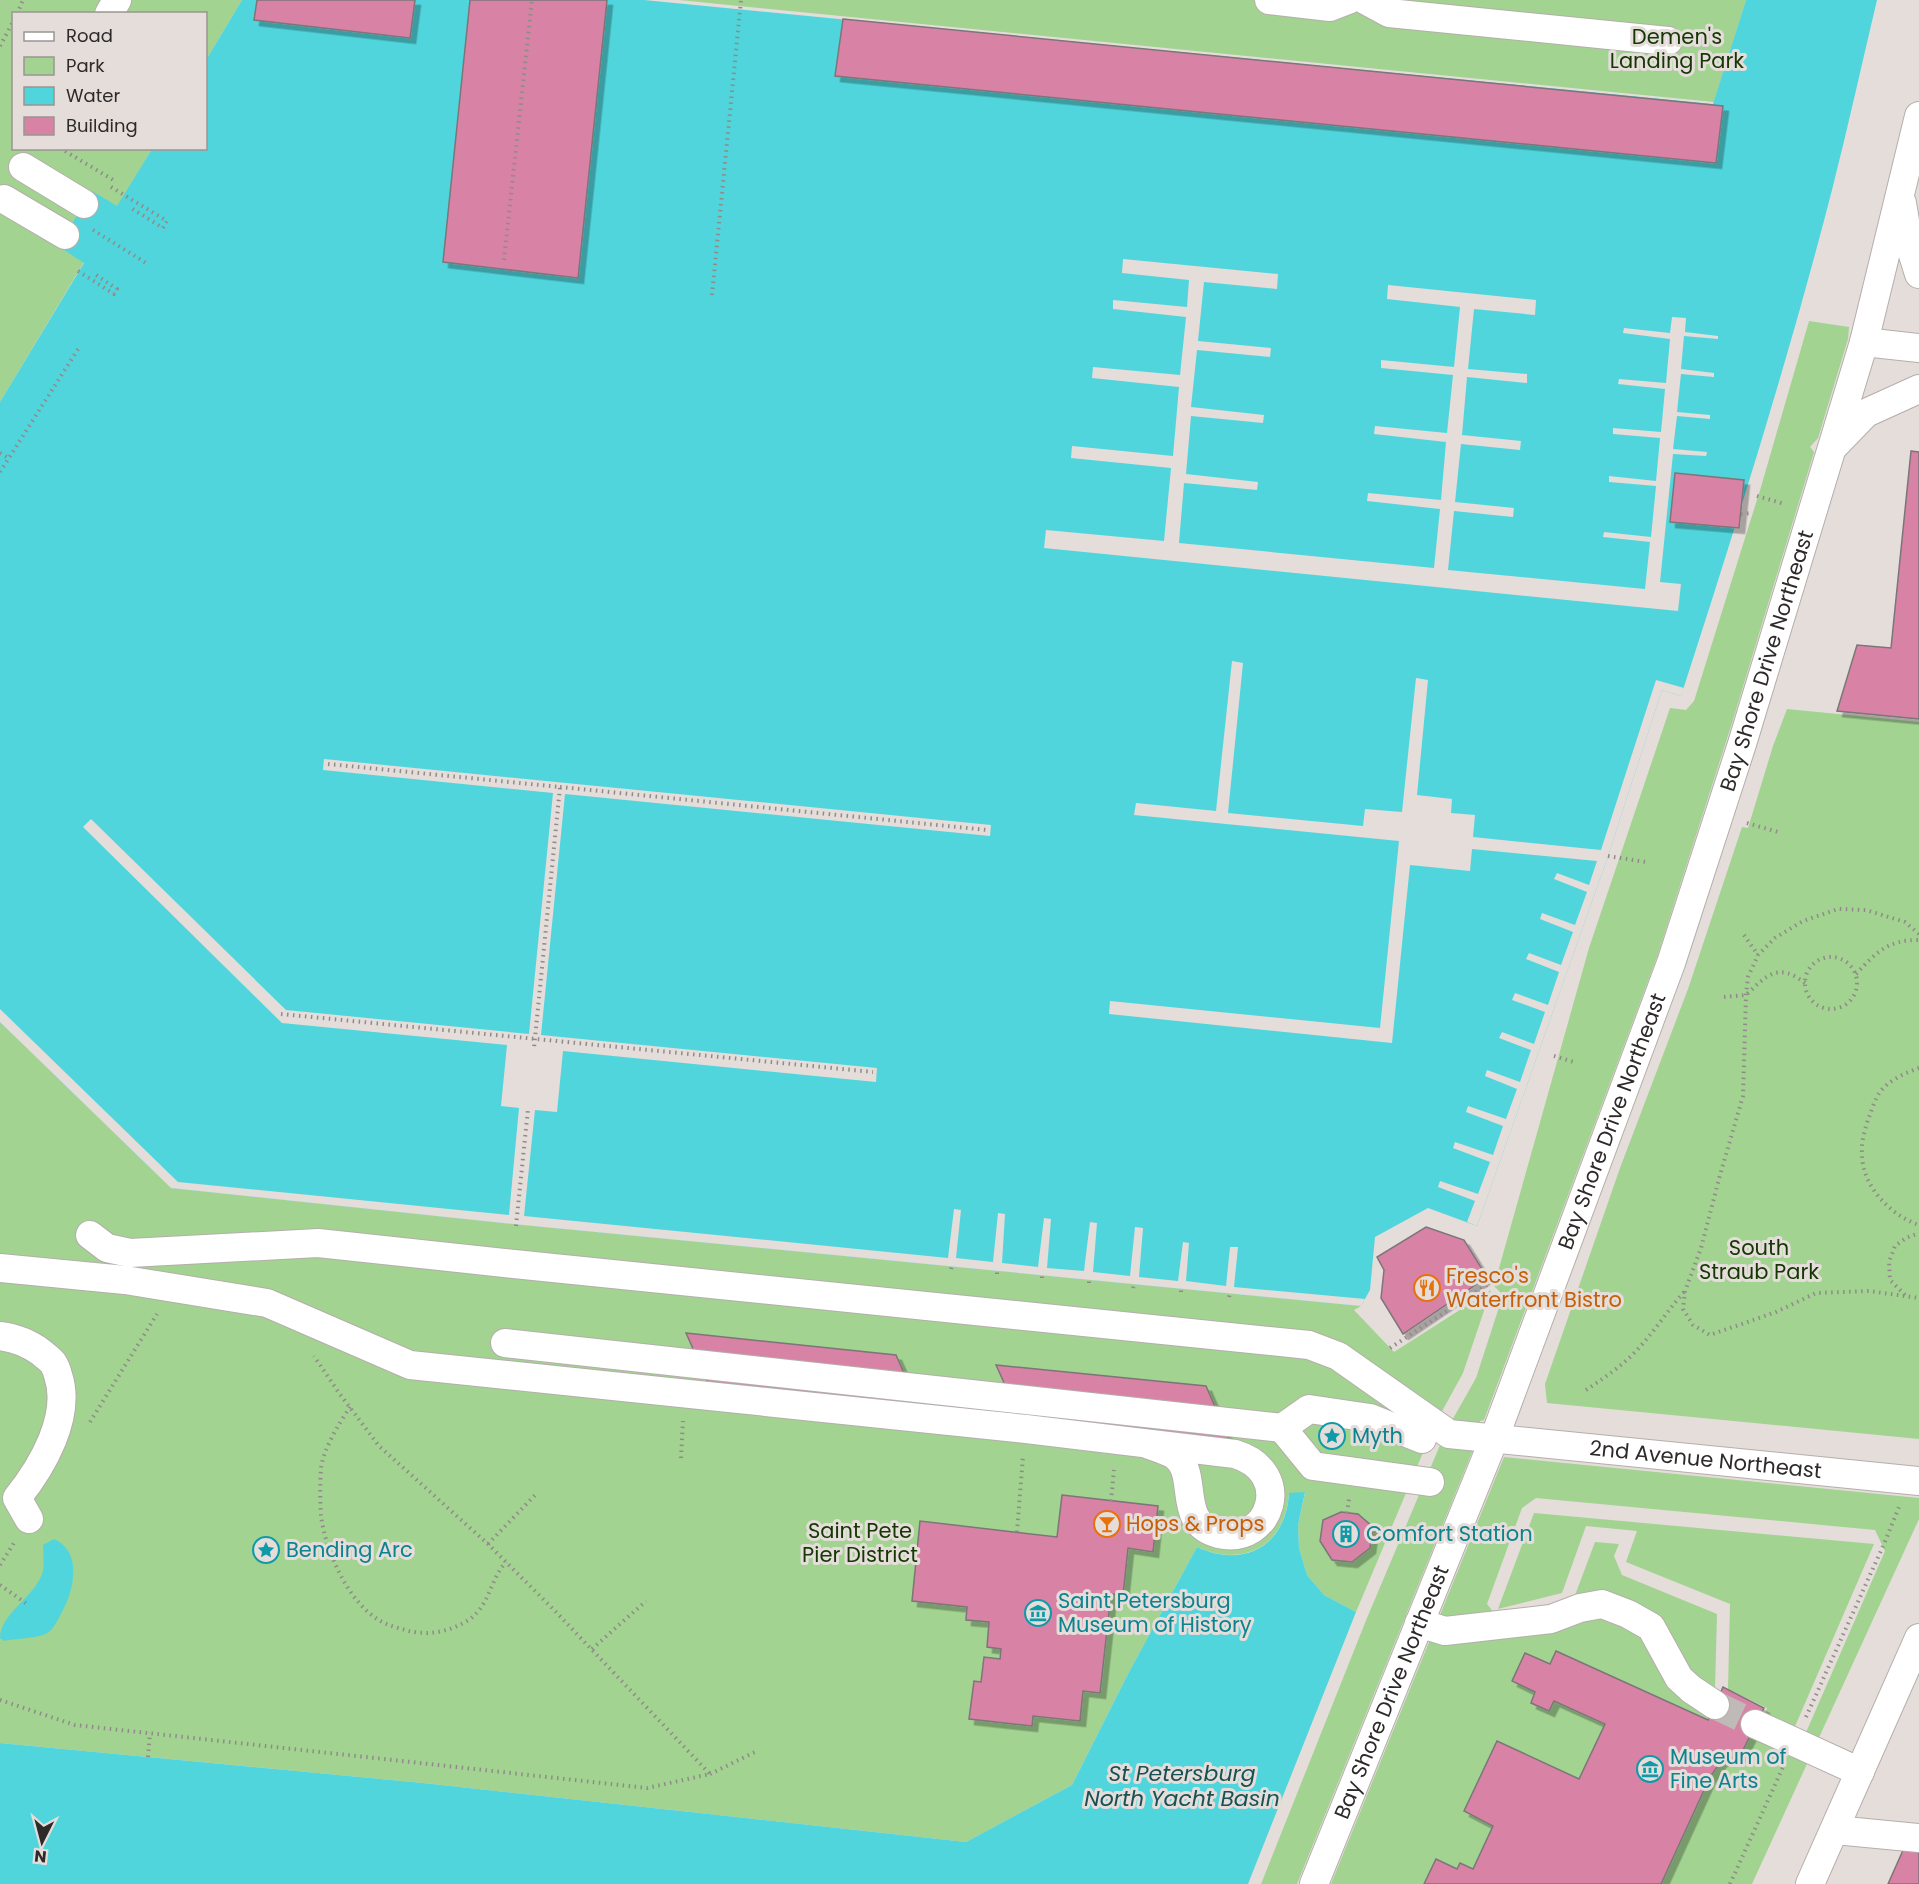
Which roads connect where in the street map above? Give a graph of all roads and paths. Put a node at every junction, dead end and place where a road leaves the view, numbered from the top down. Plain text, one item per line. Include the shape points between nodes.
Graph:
1 (532, 0) edge
2 (741, 0) edge
3 (1269, 0) edge
4 (1348, 0) edge
5 (1365, 0) edge
6 (12, 24) edge
7 (1668, 41) dead end
8 (0, 46) edge
9 (1919, 116) edge
10 (63, 150) edge
11 (28, 158) edge
12 (115, 181) dead end
13 (111, 187) dead end
14 (1900, 192) junction
15 (2, 202) edge
16 (84, 204) dead end
17 (131, 208) dead end
18 (65, 235) dead end
19 (109, 240) dead end
20 (504, 260) dead end
21 (146, 263) dead end
22 (78, 271) dead end
23 (1919, 274) edge
24 (96, 275) dead end
25 (712, 295) dead end
26 (1864, 342) junction
27 (80, 346) dead end
28 (1919, 348) edge
29 (1919, 390) edge
30 (1831, 448) junction
31 (0, 453) edge
32 (9, 458) junction
33 (0, 472) edge
34 (1751, 513) dead end
35 (1741, 514) dead end
36 (328, 764) dead end
37 (560, 787) junction
38 (1746, 823) dead end
39 (987, 830) dead end
40 (1778, 832) dead end
41 (1608, 856) dead end
42 (1647, 862) dead end
43 (1919, 934) edge
44 (1744, 935) dead end
45 (1919, 940) edge
46 (1758, 955) junction
47 (1856, 974) junction
48 (1805, 984) junction
49 (1746, 995) junction
50 (1724, 997) dead end
51 (281, 1014) dead end
52 (535, 1040) junction
53 (534, 1048) dead end
54 (1554, 1056) dead end
55 (1577, 1063) dead end
56 (1919, 1068) edge
57 (873, 1072) dead end
58 (528, 1109) dead end
59 (1919, 1225) edge
60 (516, 1226) dead end
61 (1919, 1233) edge
62 (90, 1235) dead end
63 (0, 1268) edge
64 (1500, 1283) dead end
65 (1685, 1291) junction
66 (1906, 1295) junction
67 (1919, 1298) edge
68 (0, 1336) edge
69 (505, 1343) dead end
70 (1390, 1348) dead end
71 (312, 1353) dead end
72 (1586, 1390) dead end
73 (350, 1407) junction
74 (684, 1411) dead end
75 (1282, 1428) junction
76 (1026, 1429) junction
77 (1422, 1439) dead end
78 (1494, 1439) junction
79 (1144, 1443) junction
80 (1248, 1457) junction
81 (681, 1458) dead end
82 (1313, 1466) junction
83 (1114, 1470) dead end
84 (1914, 1481) edge
85 (1430, 1482) dead end
86 (537, 1493) dead end
87 (1349, 1496) dead end
88 (1111, 1501) dead end
89 (15, 1509) edge
90 (1347, 1513) dead end
91 (1017, 1532) dead end
92 (488, 1544) junction
93 (506, 1562) junction
94 (0, 1585) edge
95 (646, 1601) dead end
96 (27, 1604) dead end
97 (1419, 1623) junction
98 (1919, 1638) edge
99 (592, 1649) junction
100 (0, 1700) edge
101 (1714, 1705) tunnel mouth
102 (1755, 1724) tunnel mouth
103 (150, 1733) junction
104 (1794, 1742) junction
105 (757, 1751) dead end
106 (148, 1757) dead end
107 (1860, 1772) junction
108 (710, 1773) junction
109 (1835, 1830) junction
110 (1919, 1838) edge
111 (1314, 1884) edge
112 (1730, 1884) edge
113 (1810, 1884) edge

1 - 20 path
2 - 25 path
3 - 4 street via 1330,7
5 - 7 street via 1389,13
6 - 8 path
9 - 14 street, Bay Shore Drive Northeast
10 - 12 path
11 - 15 street
11 - 16 street
13 - 17 path via 167,221 163,228
14 - 23 street
14 - 26 street, Bay Shore Drive Northeast
15 - 18 street
19 - 21 path
22 - 24 path via 114,294 117,289
26 - 28 street
26 - 30 street, Bay Shore Drive Northeast
27 - 32 path
29 - 30 street via 1866,413
30 - 78 street, Bay Shore Drive Northeast via 1671,963
31 - 32 path
32 - 33 path
34 - 35 path
36 - 37 path
37 - 39 path
37 - 52 path
38 - 40 path
41 - 42 path
43 - 46 path via 1905,922 1876,913 1838,909 1803,921
44 - 46 path
45 - 47 path via 1884,946
46 - 49 path via 1748,977
47 - 48 path via 1839,958 1822,959 1809,968
47 - 48 path via 1852,1000 1836,1008 1819,1006
48 - 49 path via 1793,974 1775,972
49 - 50 path
49 - 65 path via 1743,1096 1701,1248
51 - 52 path
52 - 53 path
52 - 57 path
54 - 55 path
56 - 59 path via 1901,1074 1880,1091 1865,1128 1861,1152 1872,1187 1889,1208
58 - 60 path
61 - 66 path via 1895,1246 1889,1262 1890,1280
62 - 78 street, 2nd Avenue Northeast via 107,1248 129,1252 318,1243 1309,1345 1338,1356 1449,1434
63 - 76 street via 125,1280 267,1303 410,1365
64 - 70 path via 1490,1283
65 - 66 path via 1683,1309 1693,1325 1710,1335 1816,1293
65 - 72 path via 1638,1349 1613,1373
66 - 67 path
68 - 89 street via 16,1338 54,1364 63,1403 48,1449
69 - 75 street
71 - 73 path
73 - 92 path via 379,1446
73 - 93 path via 335,1431 321,1467 321,1515 342,1579 363,1608 396,1628 420,1634 445,1631 482,1609 498,1571
74 - 81 path
75 - 77 street via 1309,1409 1370,1418
75 - 82 street
76 - 79 street
76 - 91 path
78 - 84 street, 2nd Avenue Northeast
78 - 97 street, Bay Shore Drive Northeast
79 - 80 street
79 - 80 street via 1175,1456 1186,1474 1195,1517 1205,1527 1224,1534 1245,1532 1257,1525 1271,1501 1266,1475
80 - 82 street
82 - 85 street
83 - 88 path
84 - 104 path
86 - 92 path
87 - 90 path
92 - 93 path
93 - 99 path
94 - 96 path
95 - 99 path
97 - 101 street via 1446,1631 1551,1619 1602,1604 1651,1627 1679,1677
97 - 111 street, Bay Shore Drive Northeast
98 - 107 street
99 - 108 path
100 - 103 path via 75,1725
102 - 104 street
103 - 106 path
103 - 108 path via 647,1788
104 - 107 street
104 - 112 path
105 - 108 path
107 - 109 street
109 - 110 street
109 - 113 street

